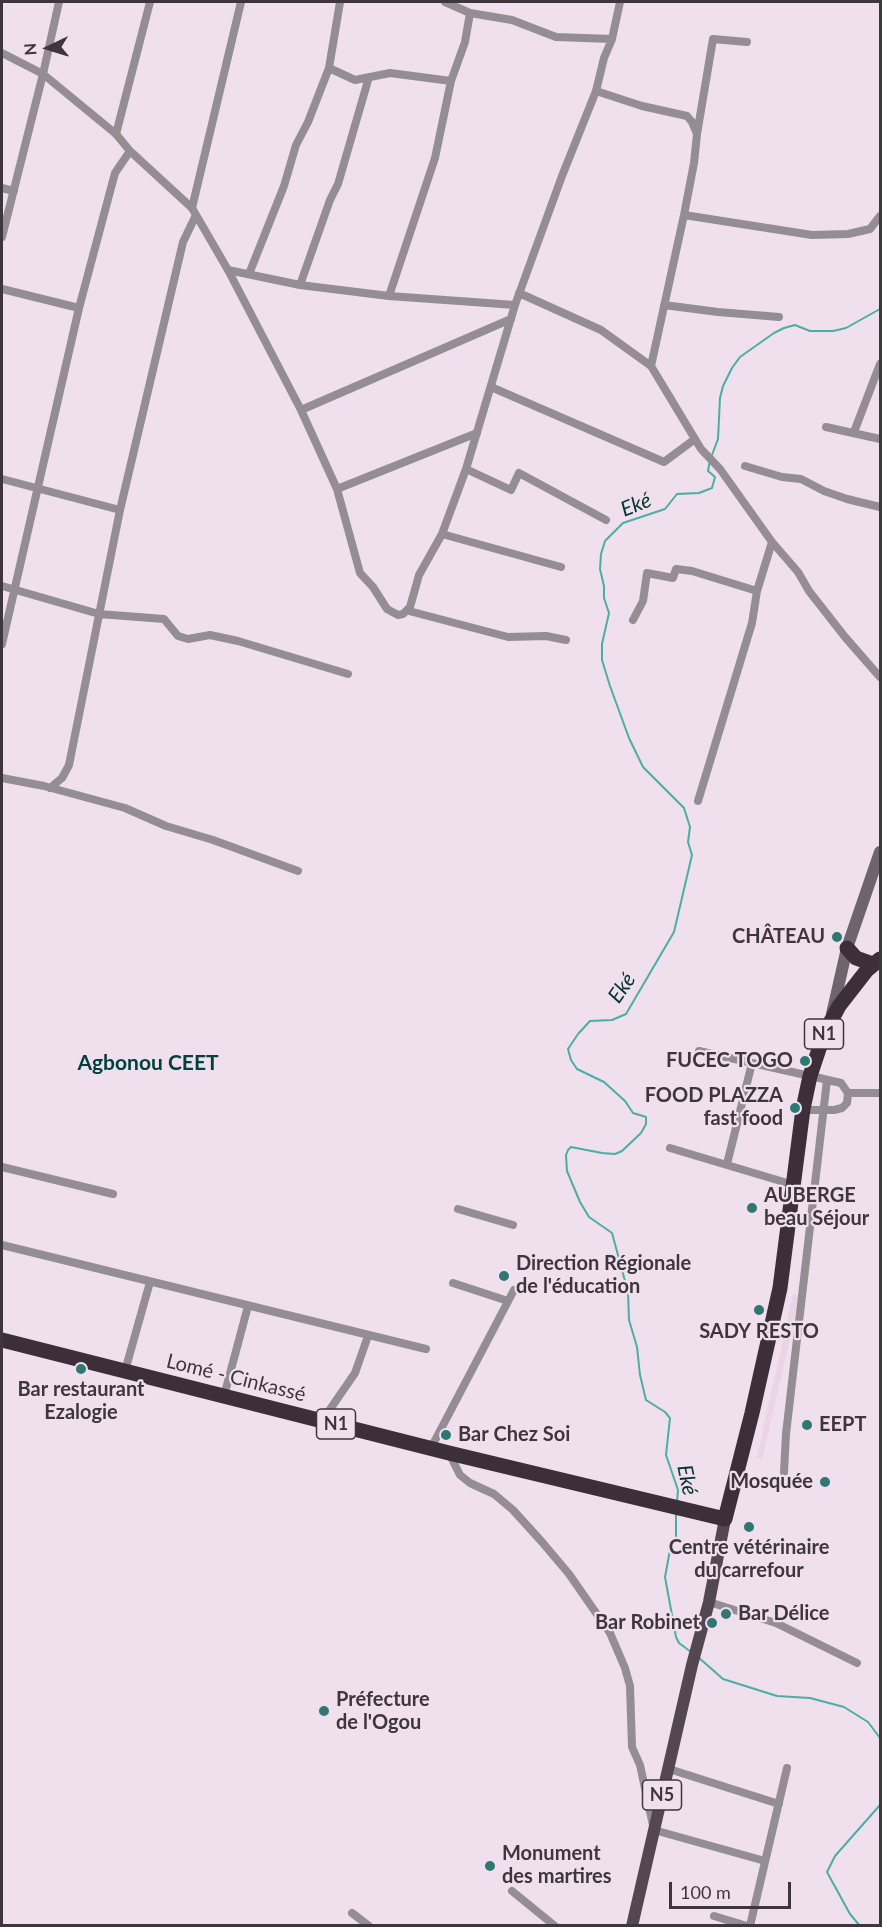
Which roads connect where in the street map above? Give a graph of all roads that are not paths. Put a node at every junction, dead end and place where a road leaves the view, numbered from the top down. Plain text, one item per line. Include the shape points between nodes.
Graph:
1 (59, 2) edge
2 (150, 2) edge
3 (241, 2) edge
4 (340, 2) edge
5 (445, 2) edge
6 (620, 2) edge
7 (470, 13) junction
8 (612, 39) junction
9 (747, 42) dead end
10 (2, 53) edge
11 (329, 68) junction
12 (43, 74) junction
13 (369, 77) junction
14 (451, 81) junction
15 (596, 91) junction
16 (116, 134) junction
17 (697, 134) junction
18 (130, 151) junction
19 (2, 188) edge
20 (14, 190) junction
21 (194, 212) junction
22 (684, 215) junction
23 (880, 216) edge
24 (2, 237) edge
25 (228, 270) junction
26 (249, 274) junction
27 (300, 285) junction
28 (2, 290) edge
29 (519, 293) junction
30 (388, 296) junction
31 (515, 305) junction
32 (664, 305) junction
33 (79, 308) junction
34 (779, 317) dead end
35 (511, 319) junction
36 (880, 364) edge
37 (651, 366) junction
38 (491, 387) junction
39 (301, 410) junction
40 (826, 427) dead end
41 (854, 432) junction
42 (477, 433) junction
43 (695, 439) junction
44 (880, 439) edge
45 (745, 466) dead end
46 (466, 469) junction
47 (2, 479) edge
48 (39, 488) junction
49 (337, 489) junction
50 (880, 507) edge
51 (120, 510) junction
52 (606, 520) dead end
53 (442, 534) junction
54 (772, 542) junction
55 (561, 567) dead end
56 (2, 586) edge
57 (15, 590) junction
58 (757, 591) junction
59 (409, 611) dead end
60 (99, 614) junction
61 (633, 620) dead end
62 (566, 640) dead end
63 (2, 644) edge
64 (348, 674) dead end
65 (880, 677) edge
66 (2, 778) edge
67 (50, 788) junction
68 (698, 801) dead end
69 (880, 852) edge
70 (297, 871) dead end
71 (847, 948) junction
72 (878, 962) edge
73 (830, 1022) junction
74 (699, 1050) dead end
75 (752, 1063) junction
76 (818, 1078) junction
77 (848, 1093) junction
78 (880, 1093) edge
79 (816, 1110) junction
80 (802, 1126) junction
81 (670, 1148) dead end
82 (727, 1164) junction
83 (2, 1167) edge
84 (794, 1185) junction
85 (113, 1194) dead end
86 (458, 1209) dead end
87 (513, 1225) dead end
88 (2, 1245) edge
89 (150, 1282) junction
90 (453, 1283) dead end
91 (514, 1290) dead end
92 (508, 1300) junction
93 (248, 1306) junction
94 (368, 1336) junction
95 (2, 1340) edge
96 (426, 1350) dead end
97 (125, 1371) junction
98 (224, 1396) junction
99 (322, 1421) junction
100 (431, 1448) junction
101 (449, 1453) junction
102 (783, 1472) dead end
103 (725, 1519) junction
104 (709, 1602) junction
105 (857, 1662) dead end
106 (787, 1768) dead end
107 (669, 1769) junction
108 (779, 1804) junction
109 (654, 1830) junction
110 (765, 1861) junction
111 (512, 1891) dead end
112 (352, 1913) dead end
113 (714, 1916) dead end
114 (369, 1926) edge
115 (555, 1926) edge
116 (632, 1926) edge
117 (748, 1926) edge

1 - 12 street
2 - 16 street
3 - 21 street
4 - 11 street
5 - 7 street
6 - 8 street
7 - 8 street via 512,20 556,37
7 - 14 street
8 - 15 street
9 - 17 street via 713,39
10 - 12 street
11 - 13 street via 355,80
11 - 26 street
12 - 16 street
12 - 20 street
13 - 14 street via 390,73
13 - 27 street via 338,184
14 - 30 street via 435,158
15 - 17 street via 687,116
15 - 29 street
16 - 18 street
17 - 22 street
18 - 21 street
18 - 33 street via 116,172
19 - 20 street
20 - 24 street
21 - 25 street
21 - 51 street via 183,242
22 - 23 street via 813,236 870,228
22 - 32 street
25 - 26 street
25 - 39 street
26 - 27 street
27 - 30 street
28 - 33 street
29 - 31 street
29 - 37 street via 602,330
30 - 31 street
31 - 35 street
32 - 34 street
32 - 37 street
33 - 48 street
35 - 38 street
35 - 39 street
36 - 41 street
37 - 43 street
38 - 42 street
38 - 43 street via 664,462
39 - 49 street
40 - 41 street
41 - 44 street
42 - 46 street
42 - 49 street
43 - 54 street
45 - 50 street via 801,479 824,491
46 - 52 street via 511,490 519,473
46 - 53 street
47 - 48 street
48 - 51 street
48 - 57 street
49 - 53 street via 360,573 394,614 403,614 410,607 419,575
51 - 60 street
53 - 55 street
54 - 58 street
54 - 65 street
56 - 57 street
57 - 60 street
57 - 63 street
58 - 61 street via 676,569 673,578 647,573 643,601
58 - 68 street via 752,623
59 - 62 street via 508,637
60 - 64 street via 164,619 178,636 188,639 210,635 238,641
60 - 67 street via 69,765
66 - 67 street
67 - 70 street via 125,808
69 - 71 main road
71 - 72 highway via 856,958
71 - 73 main road
72 - 73 highway, N1 via 847,994
72 - 76 highway, N1 via 842,1013 825,1047
73 - 76 highway, N1
74 - 75 street
75 - 76 street
75 - 82 street
76 - 77 street via 841,1083
76 - 79 highway, N1
76 - 80 highway, N1 via 803,1109
77 - 78 street
77 - 79 street via 842,1108
79 - 80 highway, N1
79 - 102 street
80 - 84 highway, N1
81 - 82 street
82 - 84 street
83 - 85 street
84 - 103 highway, N1 via 773,1323
86 - 87 street
88 - 89 street
89 - 93 street
89 - 97 street
90 - 92 street
91 - 92 street
92 - 100 street
93 - 94 street
93 - 98 street
94 - 96 street
94 - 99 street via 355,1373
95 - 97 highway, Lomé - Cinkassé / N1
97 - 98 highway, Lomé - Cinkassé / N1
98 - 99 highway, Lomé - Cinkassé / N1
99 - 100 highway, Lomé - Cinkassé / N1
100 - 101 highway, Lomé - Cinkassé / N1
101 - 103 highway, Lomé - Cinkassé / N1
101 - 109 street via 460,1476 494,1494 535,1534 610,1633 630,1686 633,1747
103 - 104 main road, N5
104 - 105 street via 776,1623
104 - 107 main road, N5
106 - 108 street
107 - 108 street
107 - 109 main road, N5
108 - 110 street
109 - 110 street
109 - 116 main road, N5
110 - 117 street
111 - 115 street
112 - 114 street
113 - 117 street

